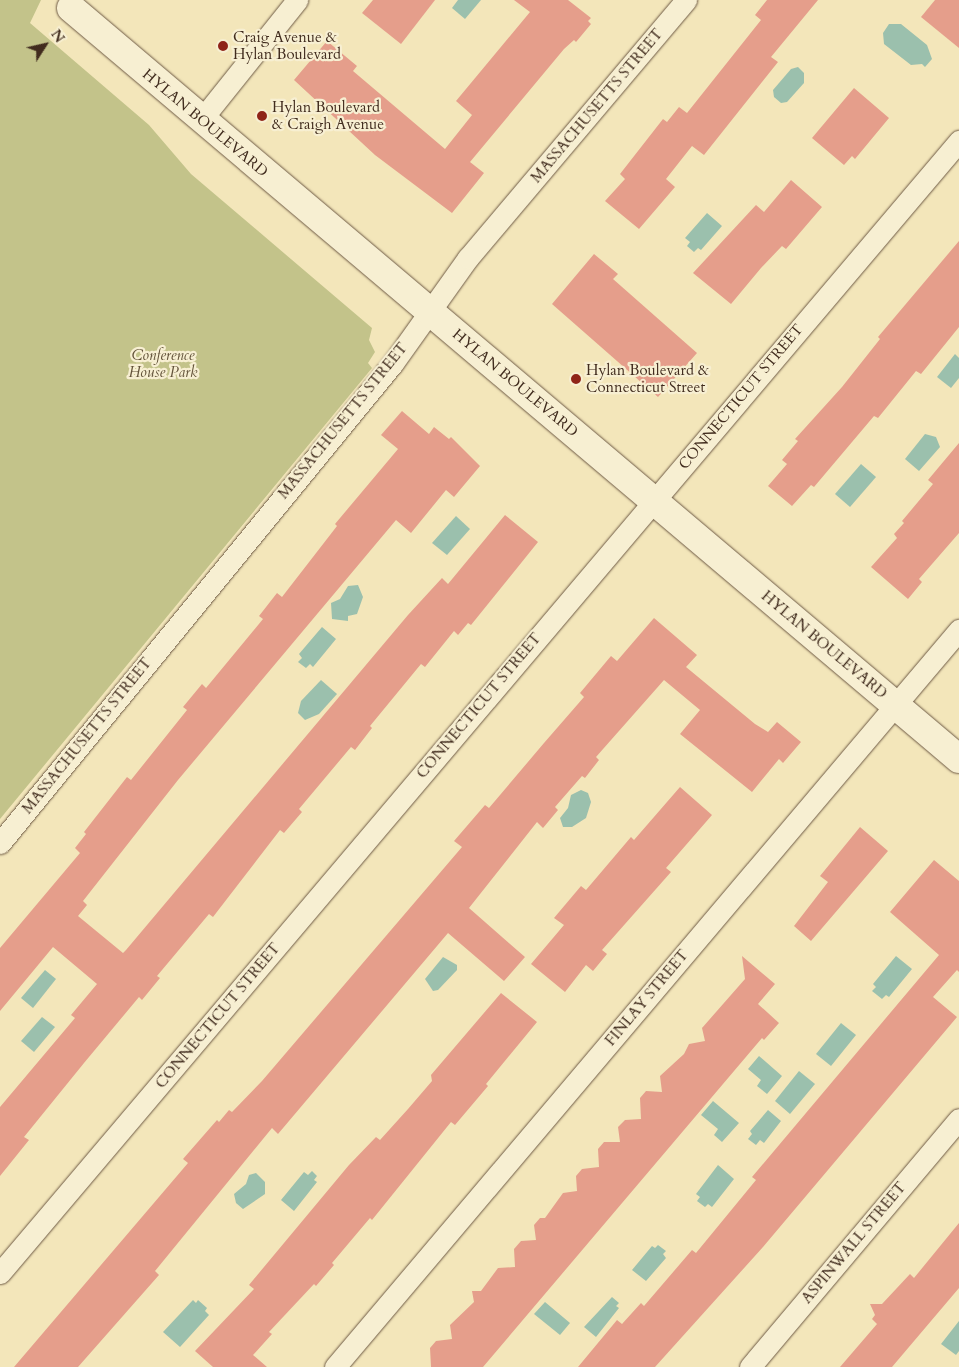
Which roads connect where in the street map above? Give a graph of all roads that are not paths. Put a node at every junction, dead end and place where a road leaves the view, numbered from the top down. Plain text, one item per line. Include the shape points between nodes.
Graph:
1 (297, 0) edge
2 (686, 0) edge
3 (73, 4) edge
4 (201, 120) junction
5 (959, 140) edge
6 (430, 312) junction
7 (653, 500) junction
8 (959, 630) edge
9 (896, 705) junction
10 (959, 759) edge
11 (0, 843) edge
12 (959, 1119) edge
13 (0, 1273) edge
14 (335, 1367) edge
15 (750, 1367) edge

1 - 4 street
2 - 6 street, MASSACHUSETTS STREET via 468,258
3 - 4 street, HYLAN BOULEVARD
4 - 6 street, HYLAN BOULEVARD
5 - 7 street, CONNECTICUT STREET
6 - 7 street, HYLAN BOULEVARD
6 - 11 street, MASSACHUSETTS STREET
7 - 9 street, HYLAN BOULEVARD
7 - 13 street, CONNECTICUT STREET
8 - 9 street, FINLAY STREET
9 - 10 street, HYLAN BOULEVARD
9 - 14 street, FINLAY STREET
12 - 15 street, ASPINWALL STREET

